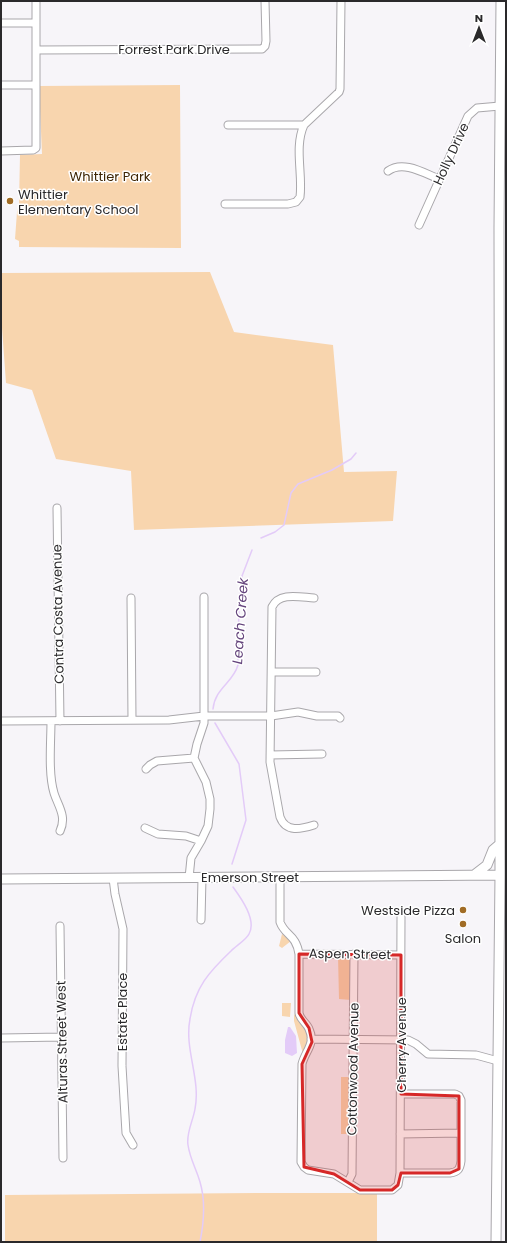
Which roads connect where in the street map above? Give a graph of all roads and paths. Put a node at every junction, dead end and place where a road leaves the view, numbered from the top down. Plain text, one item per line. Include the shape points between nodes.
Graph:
1 (36, 1) edge
2 (265, 1) edge
3 (341, 1) edge
4 (501, 1) edge
5 (36, 22) junction
6 (1, 23) edge
7 (36, 50) junction
8 (36, 84) junction
9 (1, 85) edge
10 (500, 106) junction
11 (228, 125) dead end
12 (304, 125) junction
13 (503, 138) edge
14 (1, 151) edge
15 (388, 171) dead end
16 (439, 179) junction
17 (226, 204) dead end
18 (419, 225) dead end
19 (503, 495) edge
20 (57, 508) dead end
21 (204, 597) dead end
22 (131, 598) dead end
23 (314, 598) dead end
24 (272, 672) junction
25 (316, 672) dead end
26 (204, 716) junction
27 (271, 716) junction
28 (340, 718) dead end
29 (132, 720) junction
30 (1, 721) edge
31 (51, 721) junction
32 (60, 721) junction
33 (322, 754) dead end
34 (270, 755) junction
35 (194, 758) junction
36 (146, 769) dead end
37 (503, 772) edge
38 (314, 825) dead end
39 (145, 828) dead end
40 (60, 831) dead end
41 (201, 841) junction
42 (500, 844) junction
43 (474, 875) junction
44 (500, 875) junction
45 (280, 877) junction
46 (113, 878) junction
47 (189, 878) junction
48 (202, 878) junction
49 (1, 879) edge
50 (401, 917) dead end
51 (201, 920) dead end
52 (60, 926) dead end
53 (299, 954) junction
54 (354, 954) junction
55 (401, 955) junction
56 (62, 1037) junction
57 (1, 1038) edge
58 (312, 1039) junction
59 (353, 1039) junction
60 (401, 1040) junction
61 (498, 1061) junction
62 (400, 1094) junction
63 (461, 1133) junction
64 (400, 1134) junction
65 (133, 1145) dead end
66 (62, 1158) dead end
67 (400, 1173) junction
68 (348, 1182) junction
69 (496, 1242) edge

1 - 5 street
2 - 7 street, Forrest Park Drive via 266,42 265,47 261,49
3 - 12 street via 340,89
4 - 10 main road
5 - 6 street
5 - 7 street
7 - 8 street
8 - 9 street
8 - 14 street via 36,147 34,150
10 - 13 main road
10 - 16 street, Holly Drive via 479,107 471,113
11 - 12 street
12 - 17 street via 300,134 298,200 288,204
13 - 19 main road via 499,259
15 - 16 street via 398,167 408,168
16 - 18 street, Holly Drive
19 - 37 main road
20 - 32 street, Contra Costa Avenue
21 - 26 street
22 - 29 street
23 - 24 street via 283,597 274,604 271,610
24 - 25 street
24 - 27 street
26 - 27 street
26 - 29 street via 169,720
26 - 35 street
27 - 28 street via 298,712
27 - 34 street
29 - 32 street
30 - 31 street
31 - 32 street
31 - 40 street via 52,782 63,816
33 - 34 street
34 - 38 street via 272,780 282,822 290,828
35 - 36 street via 157,761
35 - 41 street via 206,782 210,799 208,826
37 - 42 main road
39 - 41 street via 158,834 186,836
41 - 47 street via 191,858
42 - 43 main road via 493,850 487,865
42 - 44 main road
43 - 44 main road, Emerson Street
43 - 45 main road, Emerson Street
44 - 61 main road
45 - 48 main road, Emerson Street
45 - 53 street via 280,922 297,944
46 - 47 main road, Emerson Street
46 - 49 main road, Emerson Street
46 - 65 street, Estate Place via 123,929 122,1066 126,1133
47 - 48 main road, Emerson Street
48 - 51 street
50 - 55 street, Cherry Avenue
52 - 56 street, Alturas Street West
53 - 54 street, Aspen Street
53 - 58 street via 298,1013 309,1028
54 - 55 street, Aspen Street
54 - 59 street, Cottonwood Avenue
55 - 60 street, Cherry Avenue
56 - 57 street
56 - 66 street, Alturas Street West
58 - 59 street
58 - 68 street via 302,1064 301,1162 306,1169 334,1174
59 - 60 street
59 - 68 street, Cottonwood Avenue via 352,1174
60 - 61 street via 412,1041 428,1054 476,1055
60 - 62 street, Cherry Avenue
61 - 69 main road
62 - 63 street via 457,1094 461,1100
62 - 64 street, Cherry Avenue
63 - 64 street
63 - 67 street via 460,1167 457,1171
64 - 67 street, Cherry Avenue
67 - 68 street via 398,1185 392,1190 360,1190

